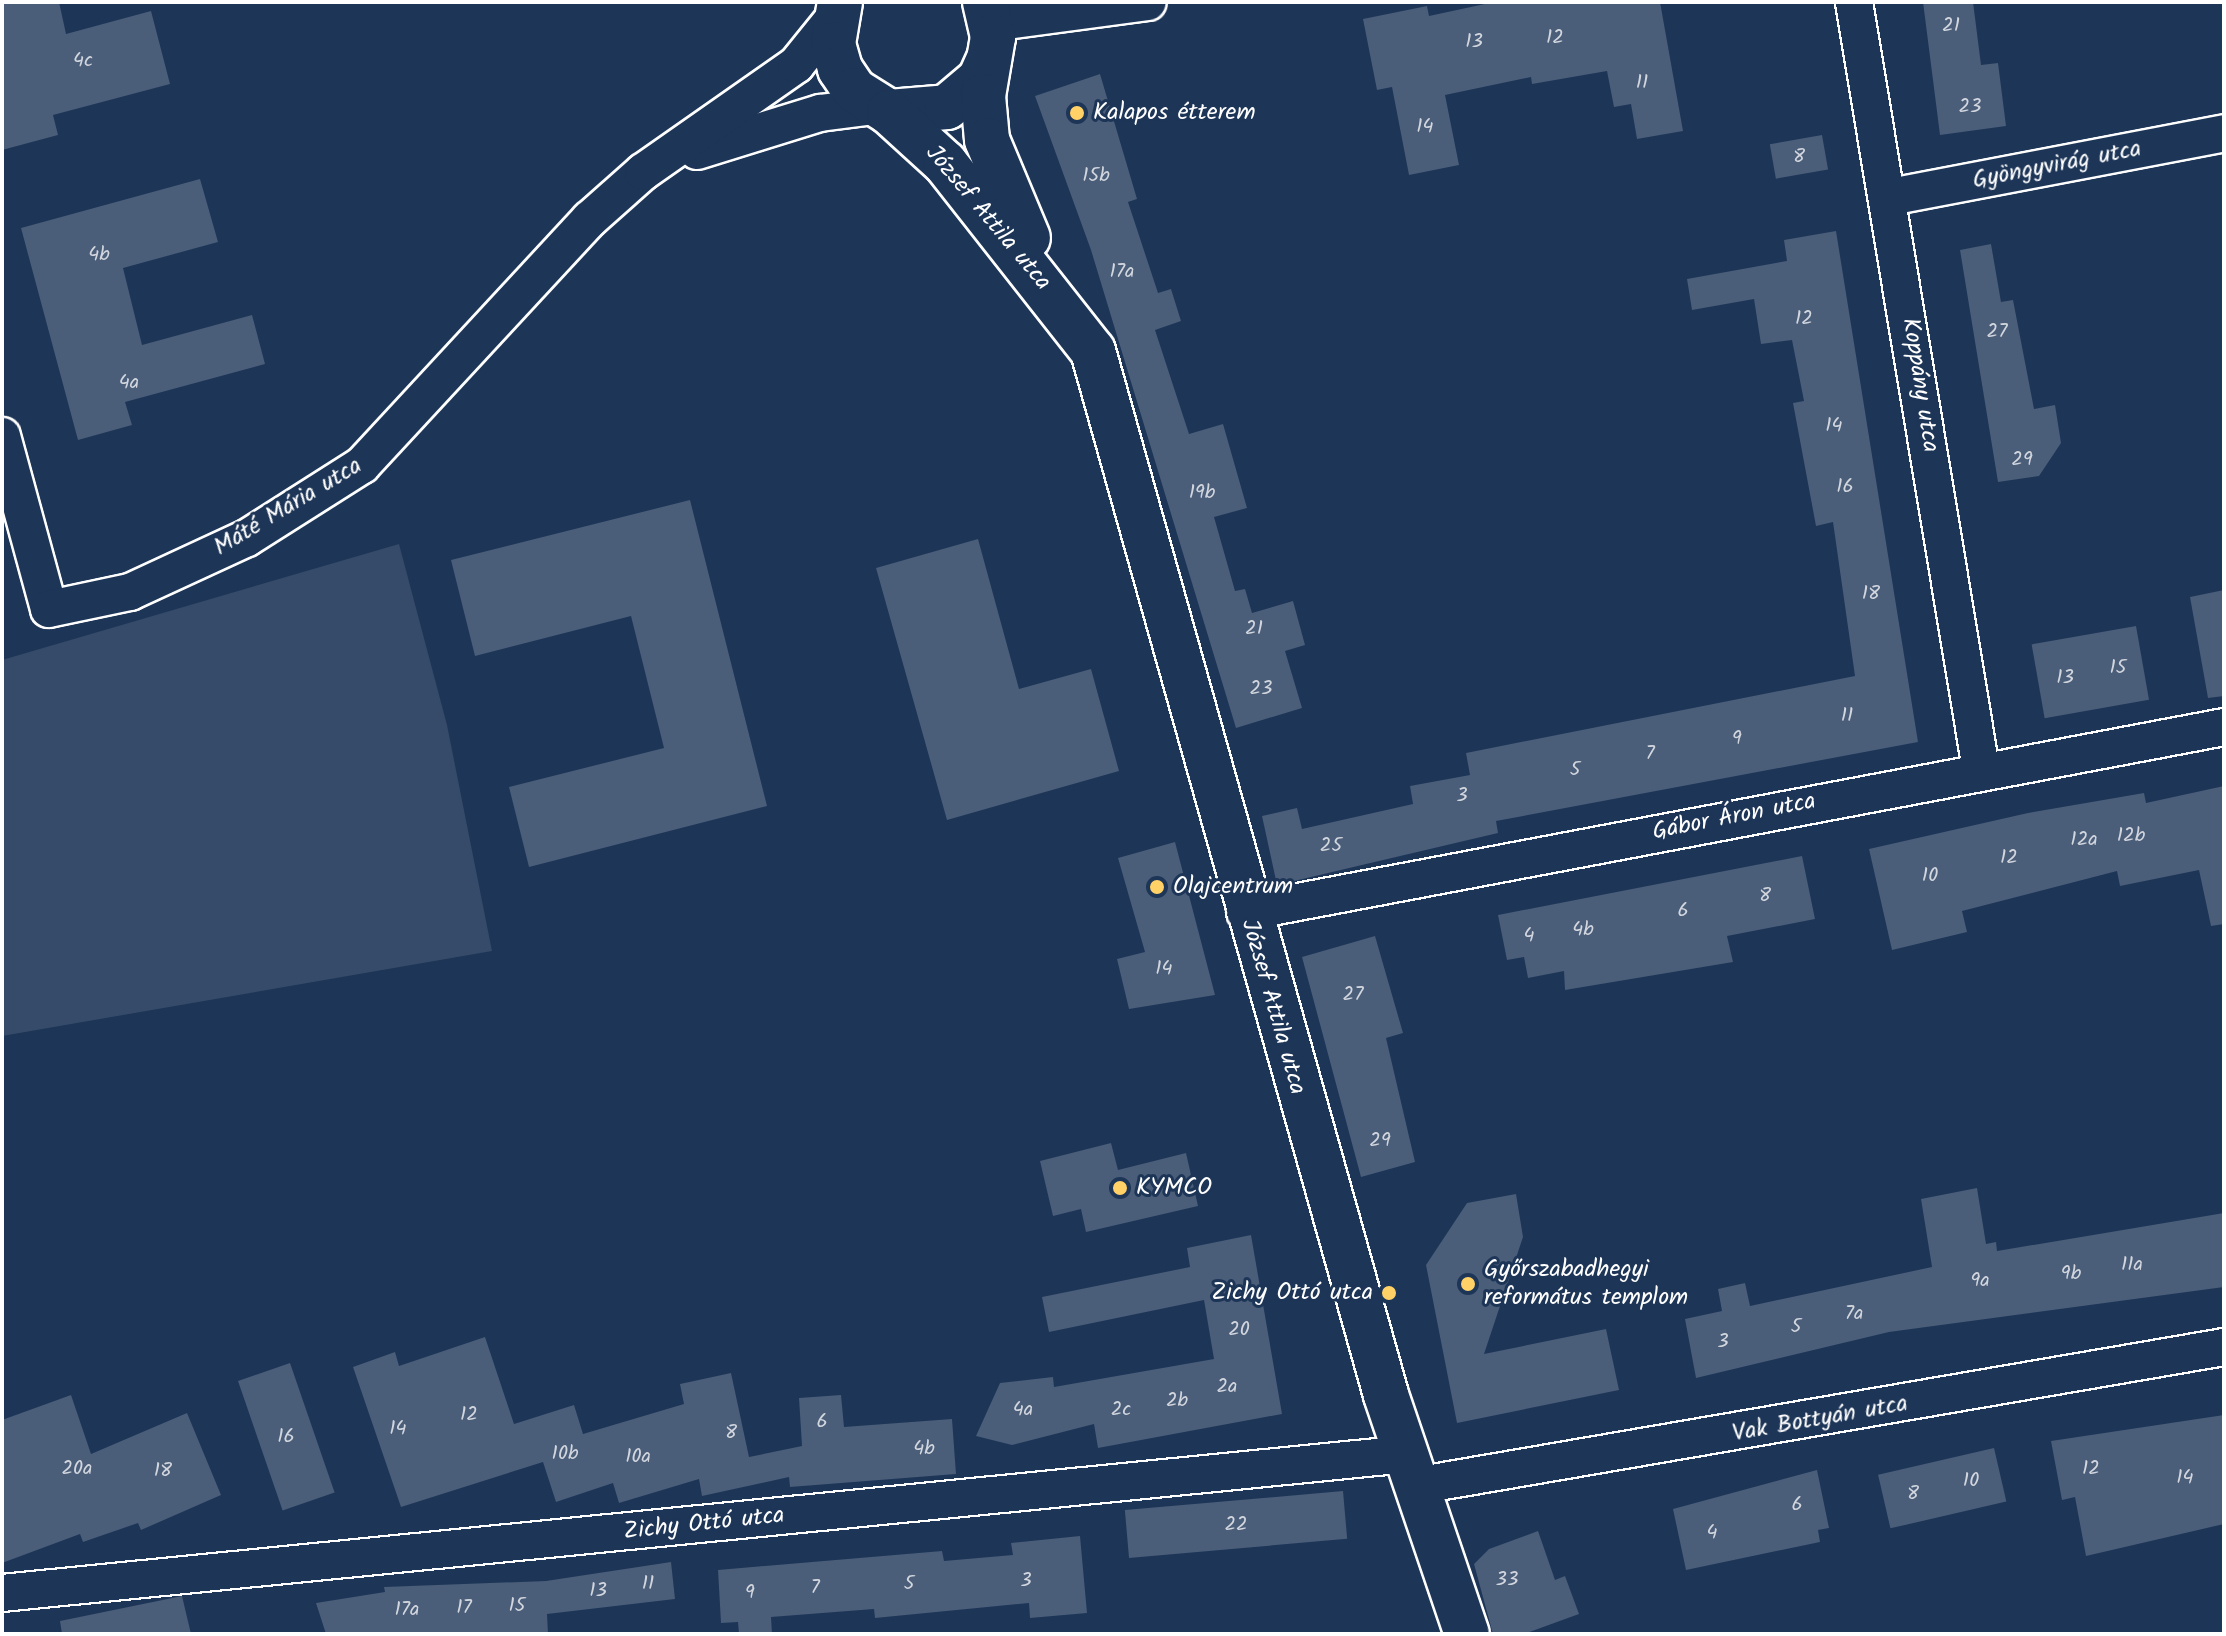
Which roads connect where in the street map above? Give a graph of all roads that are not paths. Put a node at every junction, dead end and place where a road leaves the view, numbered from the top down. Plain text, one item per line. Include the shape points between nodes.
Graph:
1 (1148, 2) edge
2 (1854, 2) edge
3 (837, 10) edge
4 (988, 28) edge
5 (882, 109) junction
6 (2224, 133) edge
7 (643, 172) junction
8 (1890, 197) junction
9 (1080, 331) junction
10 (2, 436) edge
11 (2224, 727) edge
12 (1981, 769) junction
13 (1245, 912) junction
14 (2224, 1347) edge
15 (1410, 1470) junction
16 (2, 1593) edge
17 (1467, 1634) edge

1 - 4 street
2 - 8 street, Koppány utca
3 - 5 street, József Attila utca via 840,69
3 - 7 street, Máté Mária utca via 796,65
4 - 5 street, József Attila utca via 980,79 947,107
4 - 9 street, József Attila utca via 983,120 997,172
5 - 7 street, Máté Mária utca via 789,121
5 - 9 street, József Attila utca via 945,163
6 - 8 street, Gyöngyvirág utca
7 - 10 street, Máté Mária utca via 538,272 449,378 362,465 247,538 130,592 49,609
8 - 12 street, Koppány utca
9 - 13 street, József Attila utca via 1093,351
11 - 12 street, Gábor Áron utca
12 - 13 street, Gábor Áron utca
13 - 15 street, József Attila utca
14 - 15 street, Vak Bottyán utca
15 - 16 street, Zichy Ottó utca
15 - 17 street, József Attila utca

